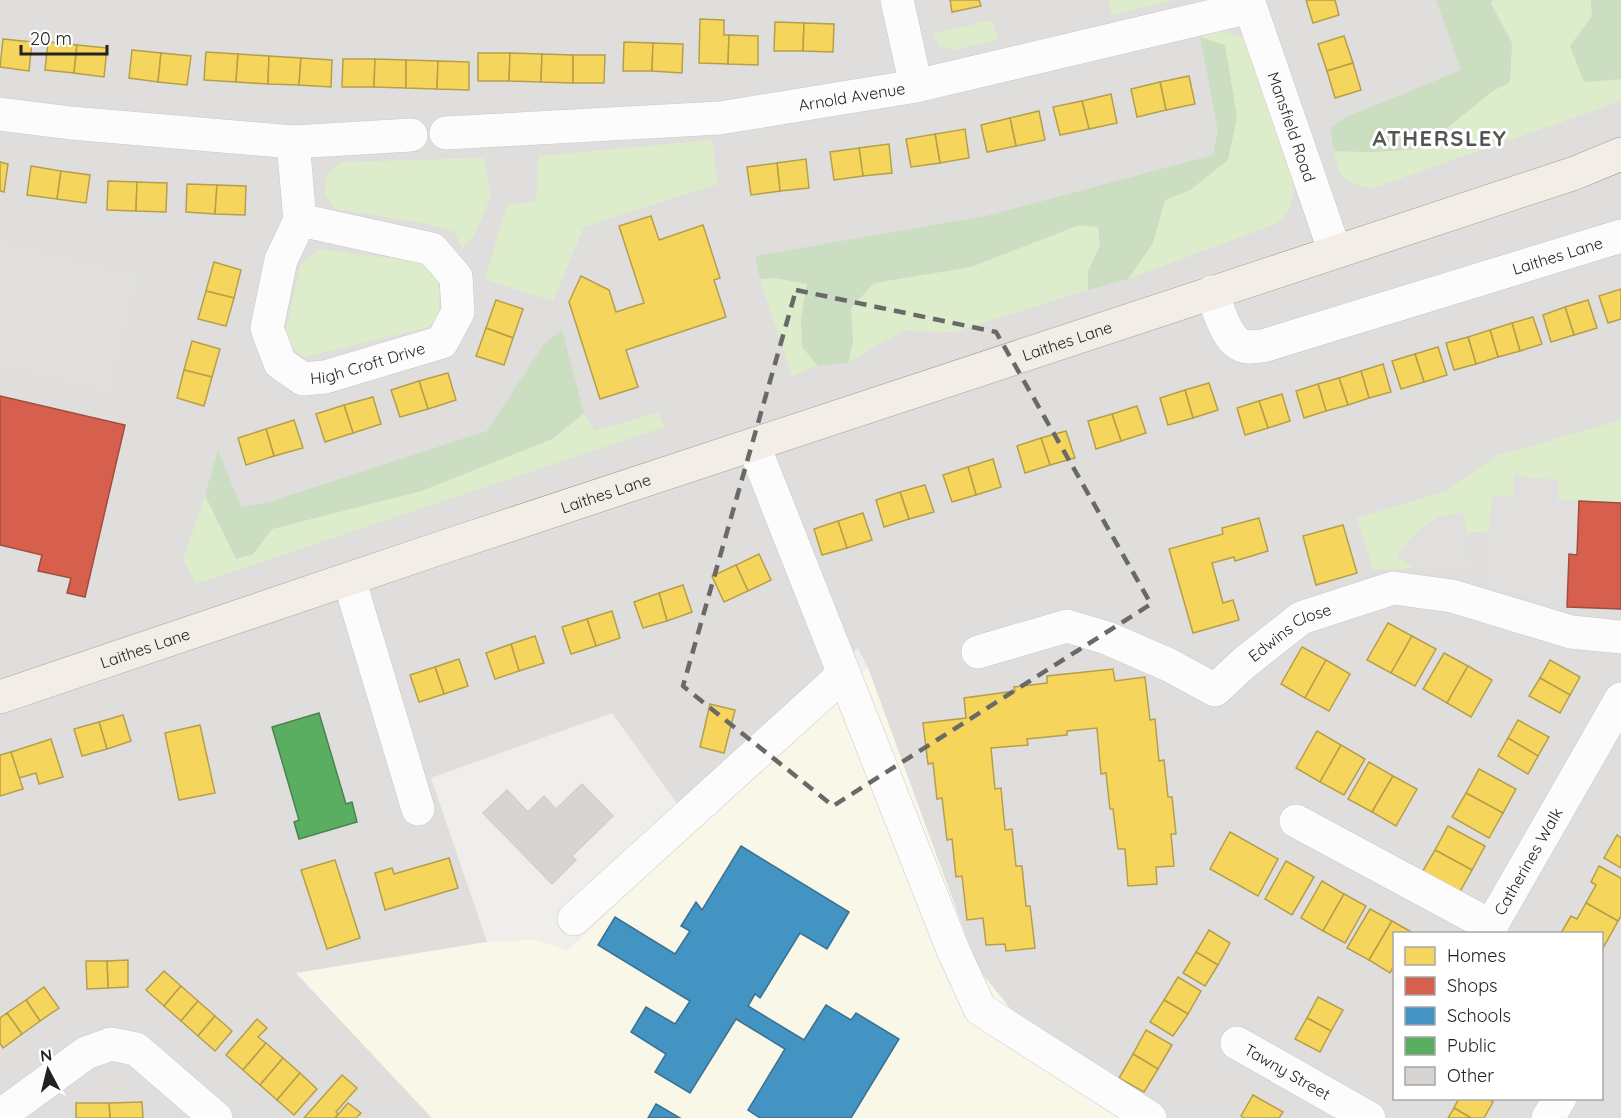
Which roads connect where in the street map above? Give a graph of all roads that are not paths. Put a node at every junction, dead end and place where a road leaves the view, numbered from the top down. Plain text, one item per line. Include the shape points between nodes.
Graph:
1 (897, 0) edge
2 (1249, 3) edge
3 (916, 86) junction
4 (0, 114) edge
5 (446, 133) dead end
6 (411, 135) dead end
7 (293, 142) junction
8 (1621, 154) edge
9 (300, 220) junction
10 (1621, 236) edge
11 (1335, 252) junction
12 (1212, 292) junction
13 (754, 446) junction
14 (348, 579) junction
15 (1621, 637) edge
16 (978, 652) dead end
17 (844, 674) junction
18 (0, 697) edge
19 (1621, 699) edge
20 (418, 808) dead end
21 (1296, 821) dead end
22 (574, 919) dead end
23 (1496, 930) edge
24 (1237, 1043) dead end
25 (1559, 1100) edge
26 (0, 1116) edge
27 (216, 1118) edge
28 (1150, 1118) edge
29 (1370, 1118) edge
30 (1548, 1118) edge

1 - 3 street
2 - 3 street, Arnold Avenue
2 - 11 street, Mansfield Road
3 - 5 street, Arnold Avenue via 720,118
4 - 7 street
6 - 7 street
7 - 9 street
8 - 11 main road, Laithes Lane via 1575,173
9 - 9 street, High Croft Drive via 281,260 267,328 280,363 303,379 325,377 442,342 458,312 456,277 432,249
10 - 12 street, Laithes Lane via 1263,346 1236,343
11 - 12 main road, Laithes Lane
12 - 13 main road, Laithes Lane
13 - 14 main road, Laithes Lane
13 - 17 street
14 - 18 main road, Laithes Lane
14 - 20 street
15 - 16 street, Edwins Close via 1571,632 1452,596 1393,588 1301,618 1215,690 1107,638 1067,626
17 - 22 street
17 - 28 street via 980,1009
19 - 23 street, Catherines Walk
21 - 23 street, Catherines Walk
24 - 29 street, Tawny Street
25 - 30 street
26 - 27 street via 86,1053 111,1044 136,1049

